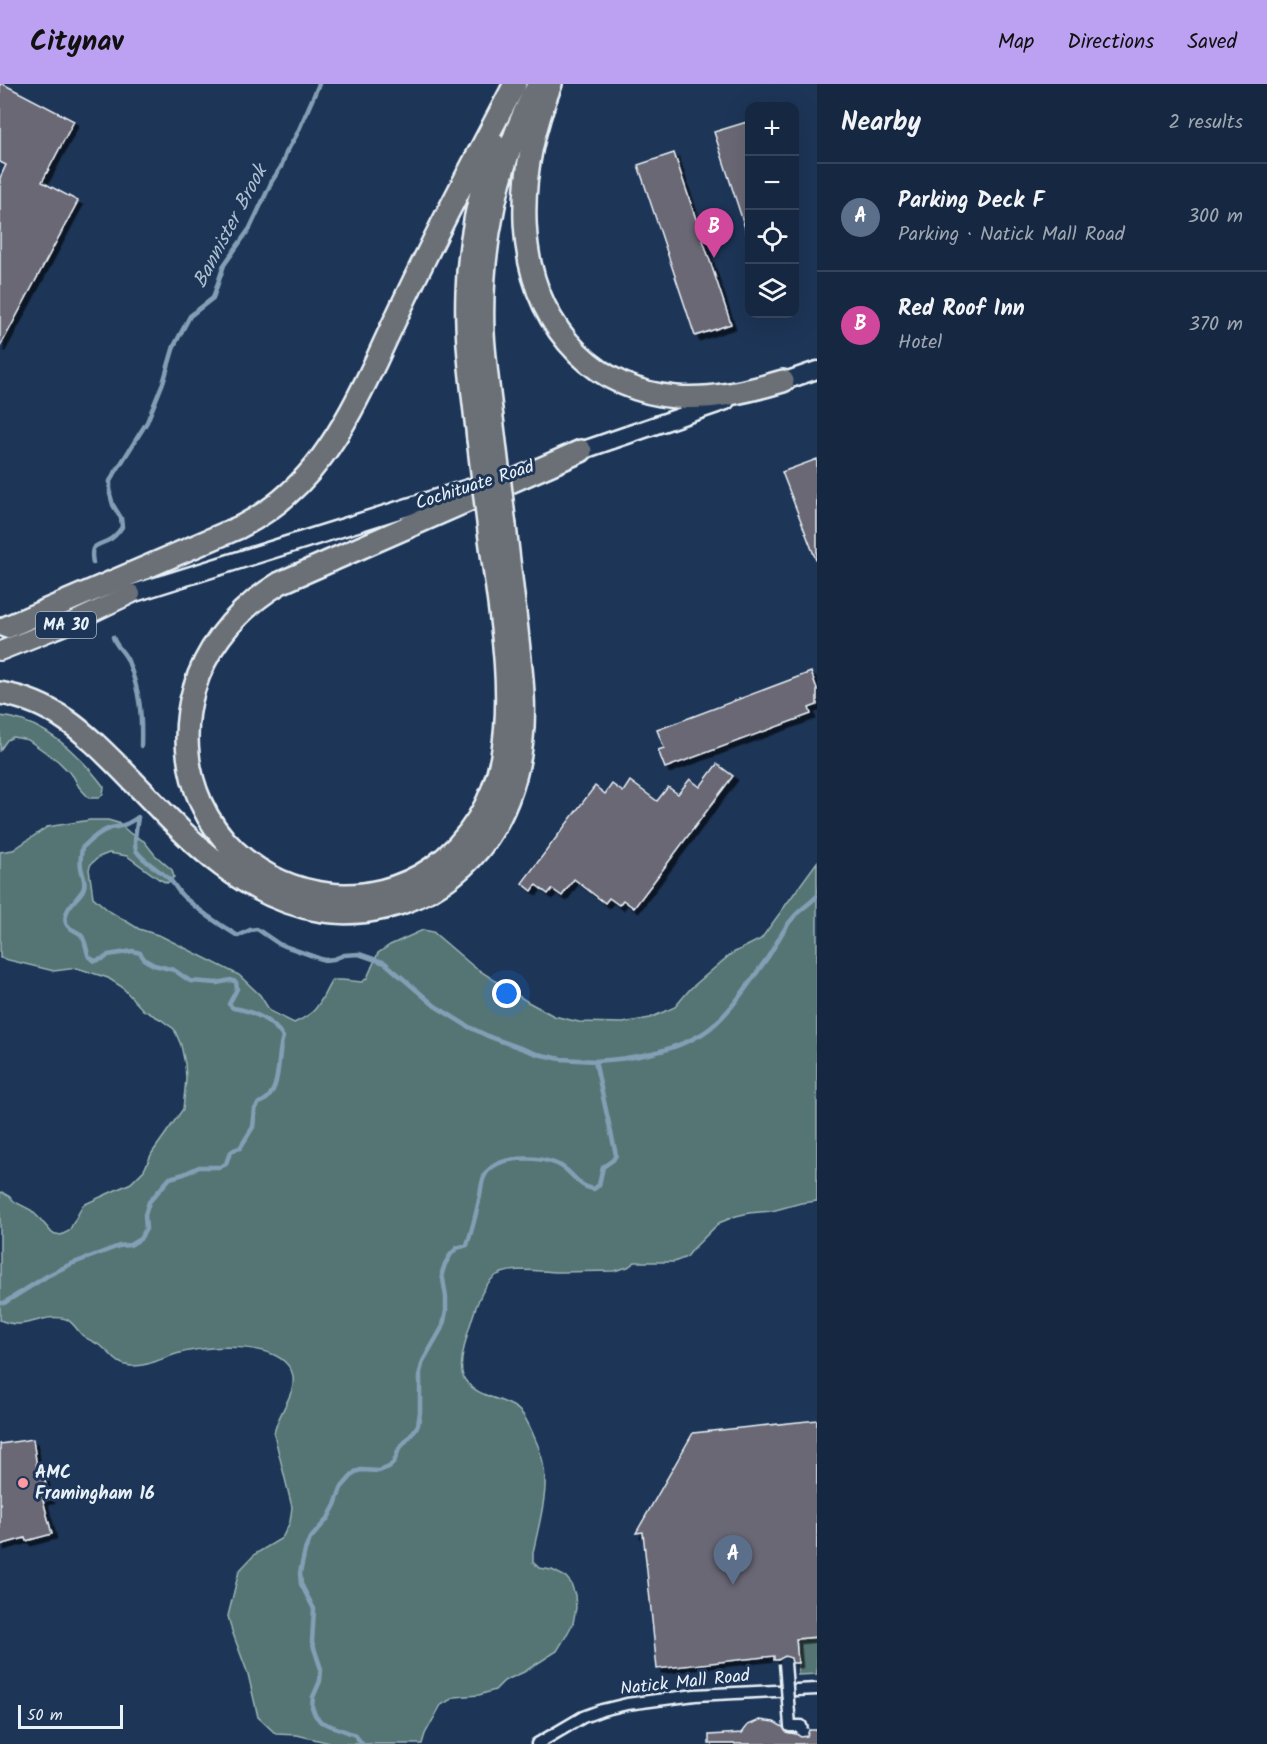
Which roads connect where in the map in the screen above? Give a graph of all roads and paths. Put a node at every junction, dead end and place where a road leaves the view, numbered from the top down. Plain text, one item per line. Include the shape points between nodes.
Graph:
1 (515, 84) edge
2 (539, 84) edge
3 (551, 84) edge
4 (817, 370) edge
5 (783, 381) junction
6 (486, 436) junction
7 (581, 451) junction
8 (497, 529) junction
9 (131, 594) junction
10 (3, 628) edge
11 (0, 651) edge
12 (0, 693) edge
13 (785, 1663) dead end
14 (817, 1689) edge
15 (562, 1729) junction
16 (802, 1730) dead end
17 (537, 1744) edge
18 (553, 1744) edge

1 - 6 highway via 485,176 469,256 467,327
1 - 10 highway via 426,255 352,411 308,475 272,508 245,524
2 - 6 highway via 507,158 488,237 483,331
3 - 5 highway via 531,150 526,229 536,285 560,333 599,370 646,392 705,396
4 - 5 main road, Cochituate Road / MA 30
5 - 7 main road, Cochituate Road / MA 30
6 - 8 highway, bridge
7 - 8 highway via 280,583 234,619 203,664 191,695 188,758 196,791 209,820 230,846 256,867 312,891 341,895 378,891 425,873 451,853 473,827 496,779 507,718
7 - 9 main road, Cochituate Road / MA 30
8 - 12 highway via 523,692 523,733 517,773 501,816 472,857 445,881 404,903 370,911 330,912 298,906 256,889 201,849 79,728 43,706
9 - 10 main road, Cochituate Road / MA 30
9 - 11 main road, Cochituate Road / MA 30
13 - 16 street, bridge via 789,1726 801,1726
14 - 15 street, Natick Mall Road via 652,1700 594,1712
15 - 17 street, Natick Mall Road
15 - 18 street, Natick Mall Road

